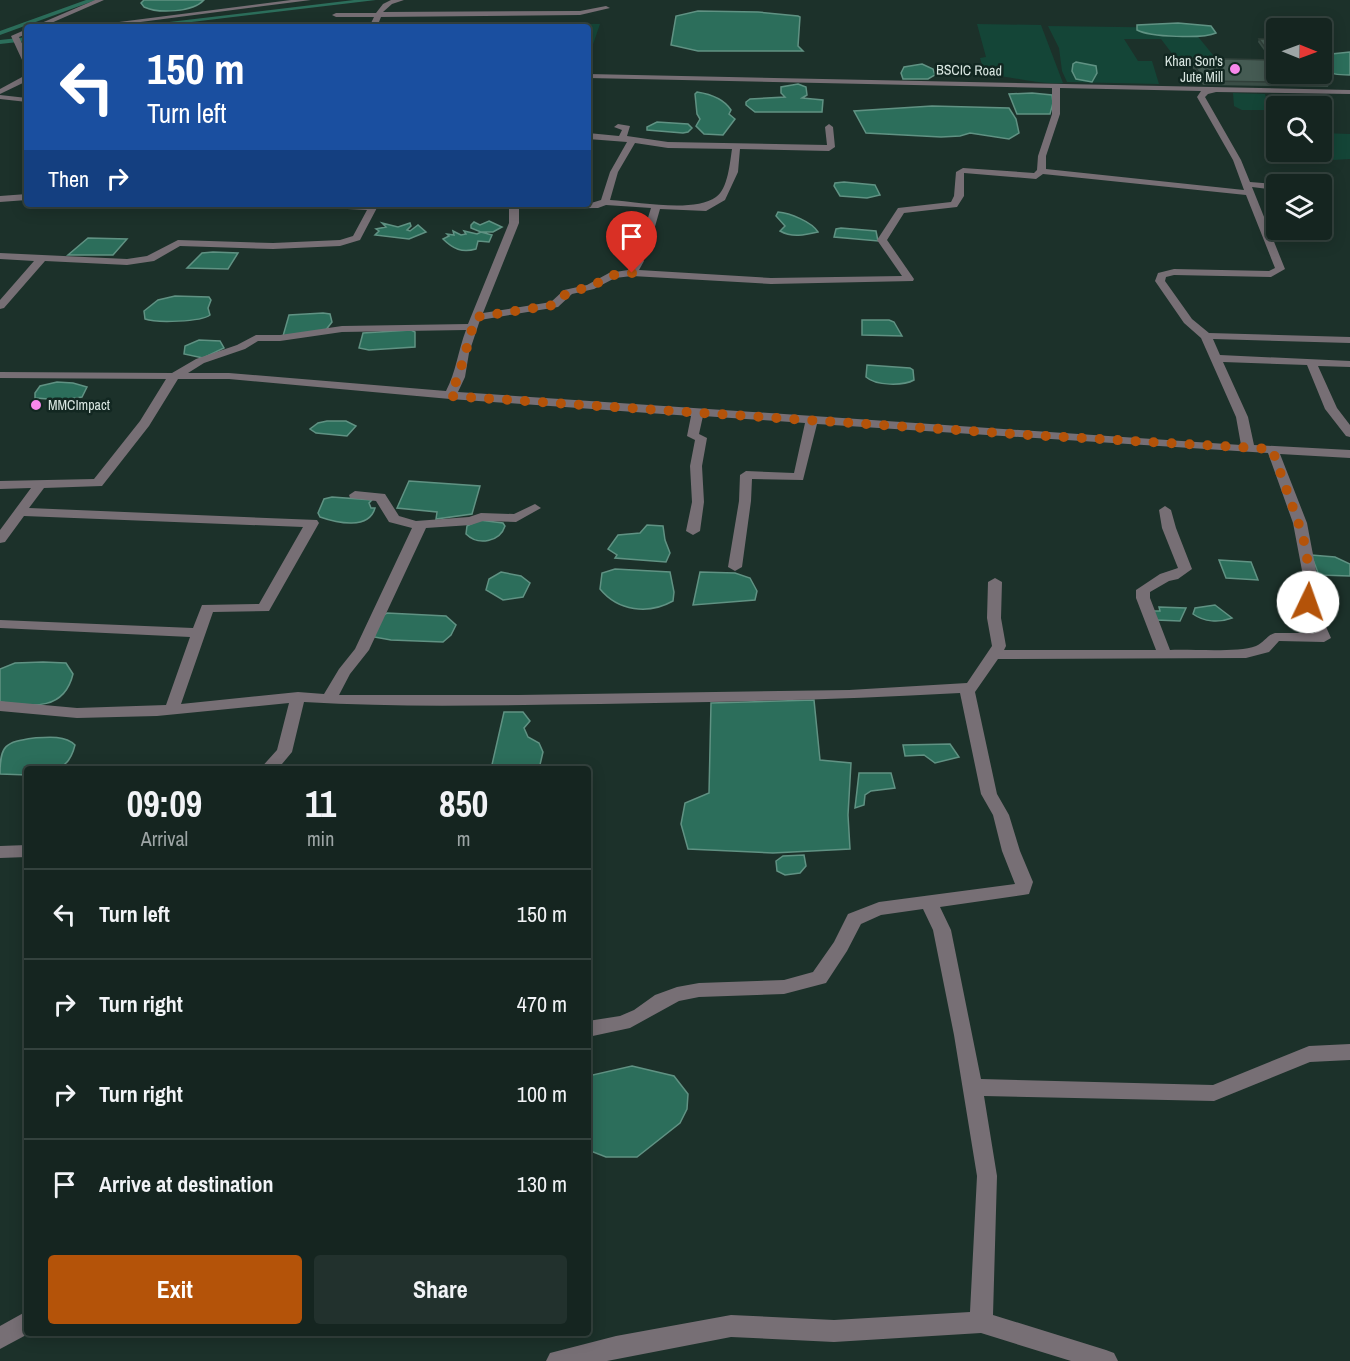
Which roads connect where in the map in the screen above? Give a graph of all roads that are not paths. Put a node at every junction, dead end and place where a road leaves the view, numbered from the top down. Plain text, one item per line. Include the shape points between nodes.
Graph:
1 (101, 0) edge
2 (308, 0) edge
3 (401, 0) edge
4 (349, 7) dead end
5 (606, 8) dead end
6 (378, 15) junction
7 (43, 24) edge
8 (103, 24) edge
9 (374, 24) edge
10 (24, 35) edge
11 (4, 38) dead end
12 (16, 39) junction
13 (24, 55) edge
14 (591, 76) edge
15 (24, 80) edge
16 (1056, 86) junction
17 (1156, 89) junction
18 (1216, 90) junction
19 (0, 92) edge
20 (1350, 92) edge
21 (0, 97) edge
22 (24, 100) edge
23 (1203, 100) junction
24 (618, 127) dead end
25 (829, 127) dead end
26 (591, 136) edge
27 (627, 139) junction
28 (736, 148) junction
29 (1041, 171) junction
30 (1266, 187) edge
31 (1248, 188) junction
32 (24, 197) edge
33 (0, 199) edge
34 (605, 202) junction
35 (591, 205) edge
36 (656, 206) junction
37 (372, 207) edge
38 (514, 207) edge
39 (0, 256) edge
40 (40, 259) junction
41 (632, 273) junction
42 (0, 306) edge
43 (474, 322) junction
44 (1206, 336) junction
45 (1347, 340) edge
46 (1350, 355) edge
47 (1216, 358) junction
48 (1311, 362) junction
49 (1350, 364) edge
50 (0, 375) edge
51 (174, 376) junction
52 (450, 396) junction
53 (698, 411) junction
54 (812, 419) junction
55 (1350, 433) edge
56 (1248, 448) junction
57 (1272, 449) junction
58 (1350, 454) edge
59 (0, 486) edge
60 (39, 486) junction
61 (355, 495) dead end
62 (535, 508) dead end
63 (1165, 510) dead end
64 (21, 512) junction
65 (420, 524) junction
66 (693, 531) dead end
67 (0, 539) edge
68 (735, 567) dead end
69 (994, 582) dead end
70 (0, 624) edge
71 (200, 633) junction
72 (993, 654) junction
73 (1165, 655) junction
74 (967, 689) junction
75 (298, 697) junction
76 (329, 699) junction
77 (0, 706) edge
78 (172, 709) junction
79 (271, 766) edge
80 (24, 851) edge
81 (0, 852) edge
82 (929, 903) junction
83 (591, 1028) edge
84 (1350, 1052) edge
85 (973, 1087) junction
86 (981, 1322) junction
87 (24, 1324) edge
88 (0, 1338) edge
89 (558, 1361) edge
90 (1106, 1361) edge

1 - 7 street
2 - 8 street via 213,7
3 - 6 street via 386,3
4 - 6 street via 340,15
5 - 6 street via 589,13 448,11
6 - 9 street
10 - 12 street
11 - 12 street
12 - 13 street
14 - 16 street, BSCIC Road
15 - 19 street
16 - 17 street, BSCIC Road
16 - 29 street via 1056,114
17 - 18 street, BSCIC Road
17 - 23 street
18 - 20 street, BSCIC Road
18 - 23 street via 1201,94
21 - 22 street
23 - 31 street
24 - 27 street via 627,128
25 - 28 street via 829,148
26 - 27 street
27 - 28 street
27 - 34 street
28 - 36 street via 734,172 722,198 706,208
29 - 31 street via 1170,186
29 - 41 street via 1036,176 966,170 960,172 959,196 954,205 901,210 882,240 909,279 771,281
30 - 31 street
31 - 44 street via 1280,269 1271,274 1174,272 1162,275 1160,281 1188,321
32 - 33 street
34 - 35 street
34 - 36 street
36 - 41 street via 649,237 633,253 639,261
37 - 40 street via 357,238 342,243 178,243 137,262
38 - 43 street via 514,223
39 - 40 street
40 - 42 street
41 - 43 street via 613,275 590,287 568,292 554,305
43 - 51 street via 256,338
43 - 52 street
44 - 45 street
44 - 47 street
45 - 46 street
47 - 48 street
47 - 56 street via 1242,417
48 - 49 street
48 - 55 street via 1331,409
50 - 51 street
51 - 52 street via 229,376
51 - 60 street via 145,423 98,483
52 - 53 street
53 - 54 street
53 - 66 street via 693,436 700,438
54 - 56 street
54 - 68 street via 799,477 746,475
56 - 57 street
57 - 58 street
57 - 73 street via 1303,536 1311,580 1308,602 1323,638 1275,637 1264,650 1246,653
59 - 60 street
60 - 64 street
61 - 65 street via 380,497 394,519
62 - 65 street via 516,518 481,517
63 - 73 street via 1185,569 1143,590 1143,598
64 - 67 street
64 - 71 street via 312,523 264,608 207,608
65 - 76 street via 362,650
69 - 72 street via 999,646
70 - 71 street
71 - 78 street
72 - 73 street
72 - 74 street via 972,688
74 - 76 street via 715,698
74 - 82 street via 989,794 1001,815 1023,889
75 - 76 street
75 - 78 street
75 - 79 street via 284,752
77 - 78 street via 77,713
80 - 81 street
82 - 83 street via 879,909 854,919 819,978 784,987 722,988 677,994 623,1023
82 - 85 street via 942,930
84 - 85 street via 1309,1054 1214,1093
85 - 86 street via 987,1176
86 - 89 street via 834,1332 730,1326
86 - 90 street
87 - 88 street

